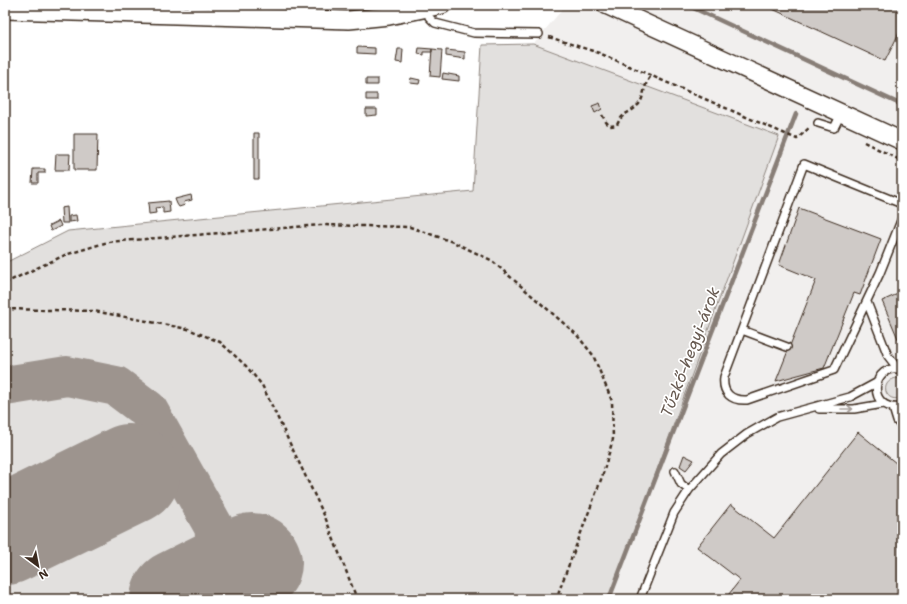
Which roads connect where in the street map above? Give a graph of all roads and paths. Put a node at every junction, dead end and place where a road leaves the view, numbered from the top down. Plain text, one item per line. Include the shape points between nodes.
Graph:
1 (606, 5) edge
2 (55, 8) edge
3 (424, 8) edge
4 (80, 9) edge
5 (5, 10) edge
6 (230, 10) edge
7 (539, 34) joint
8 (651, 76) junction
9 (841, 114) junction
10 (602, 115) dead end
11 (818, 123) joint
12 (862, 141) dead end
13 (902, 141) edge
14 (902, 161) edge
15 (902, 204) edge
16 (902, 218) edge
17 (5, 283) edge
18 (866, 302) junction
19 (5, 309) edge
20 (742, 330) junction
21 (787, 347) dead end
22 (888, 356) junction
23 (889, 369) junction
24 (900, 369) edge
25 (876, 383) junction
26 (883, 404) junction
27 (902, 407) edge
28 (893, 408) junction
29 (810, 409) junction
30 (902, 426) edge
31 (675, 471) dead end
32 (689, 490) junction
33 (357, 599) edge
34 (556, 599) edge
35 (640, 599) edge

1 - 9 street
2 - 4 street
2 - 5 street
3 - 6 street via 381,17 349,20
3 - 7 lane via 435,24 474,33
4 - 6 street via 200,12
7 - 8 path via 599,53
8 - 10 path via 647,80 639,104 621,116 617,125 610,126
8 - 11 path via 797,139 809,127
9 - 11 lane via 834,128
9 - 13 street
12 - 14 path
15 - 20 lane via 804,164
16 - 18 lane
17 - 34 path via 65,255 108,242 320,225 410,227 453,242 491,260 576,334 593,355 612,401 613,439 606,465
18 - 20 lane via 834,370 738,401 728,395 723,384
18 - 22 lane
19 - 33 path via 94,311 188,329 220,342 262,385 321,510
20 - 21 lane
22 - 23 lane
22 - 24 lane
23 - 24 lane
23 - 25 lane via 881,374
25 - 26 lane via 876,394
25 - 29 lane via 850,397
26 - 28 lane
29 -> 26 lane via 854,409
27 - 28 lane
28 - 30 lane via 897,421
29 - 32 lane via 777,417 747,434 717,458
31 - 32 lane via 681,484
32 - 35 lane via 674,513

